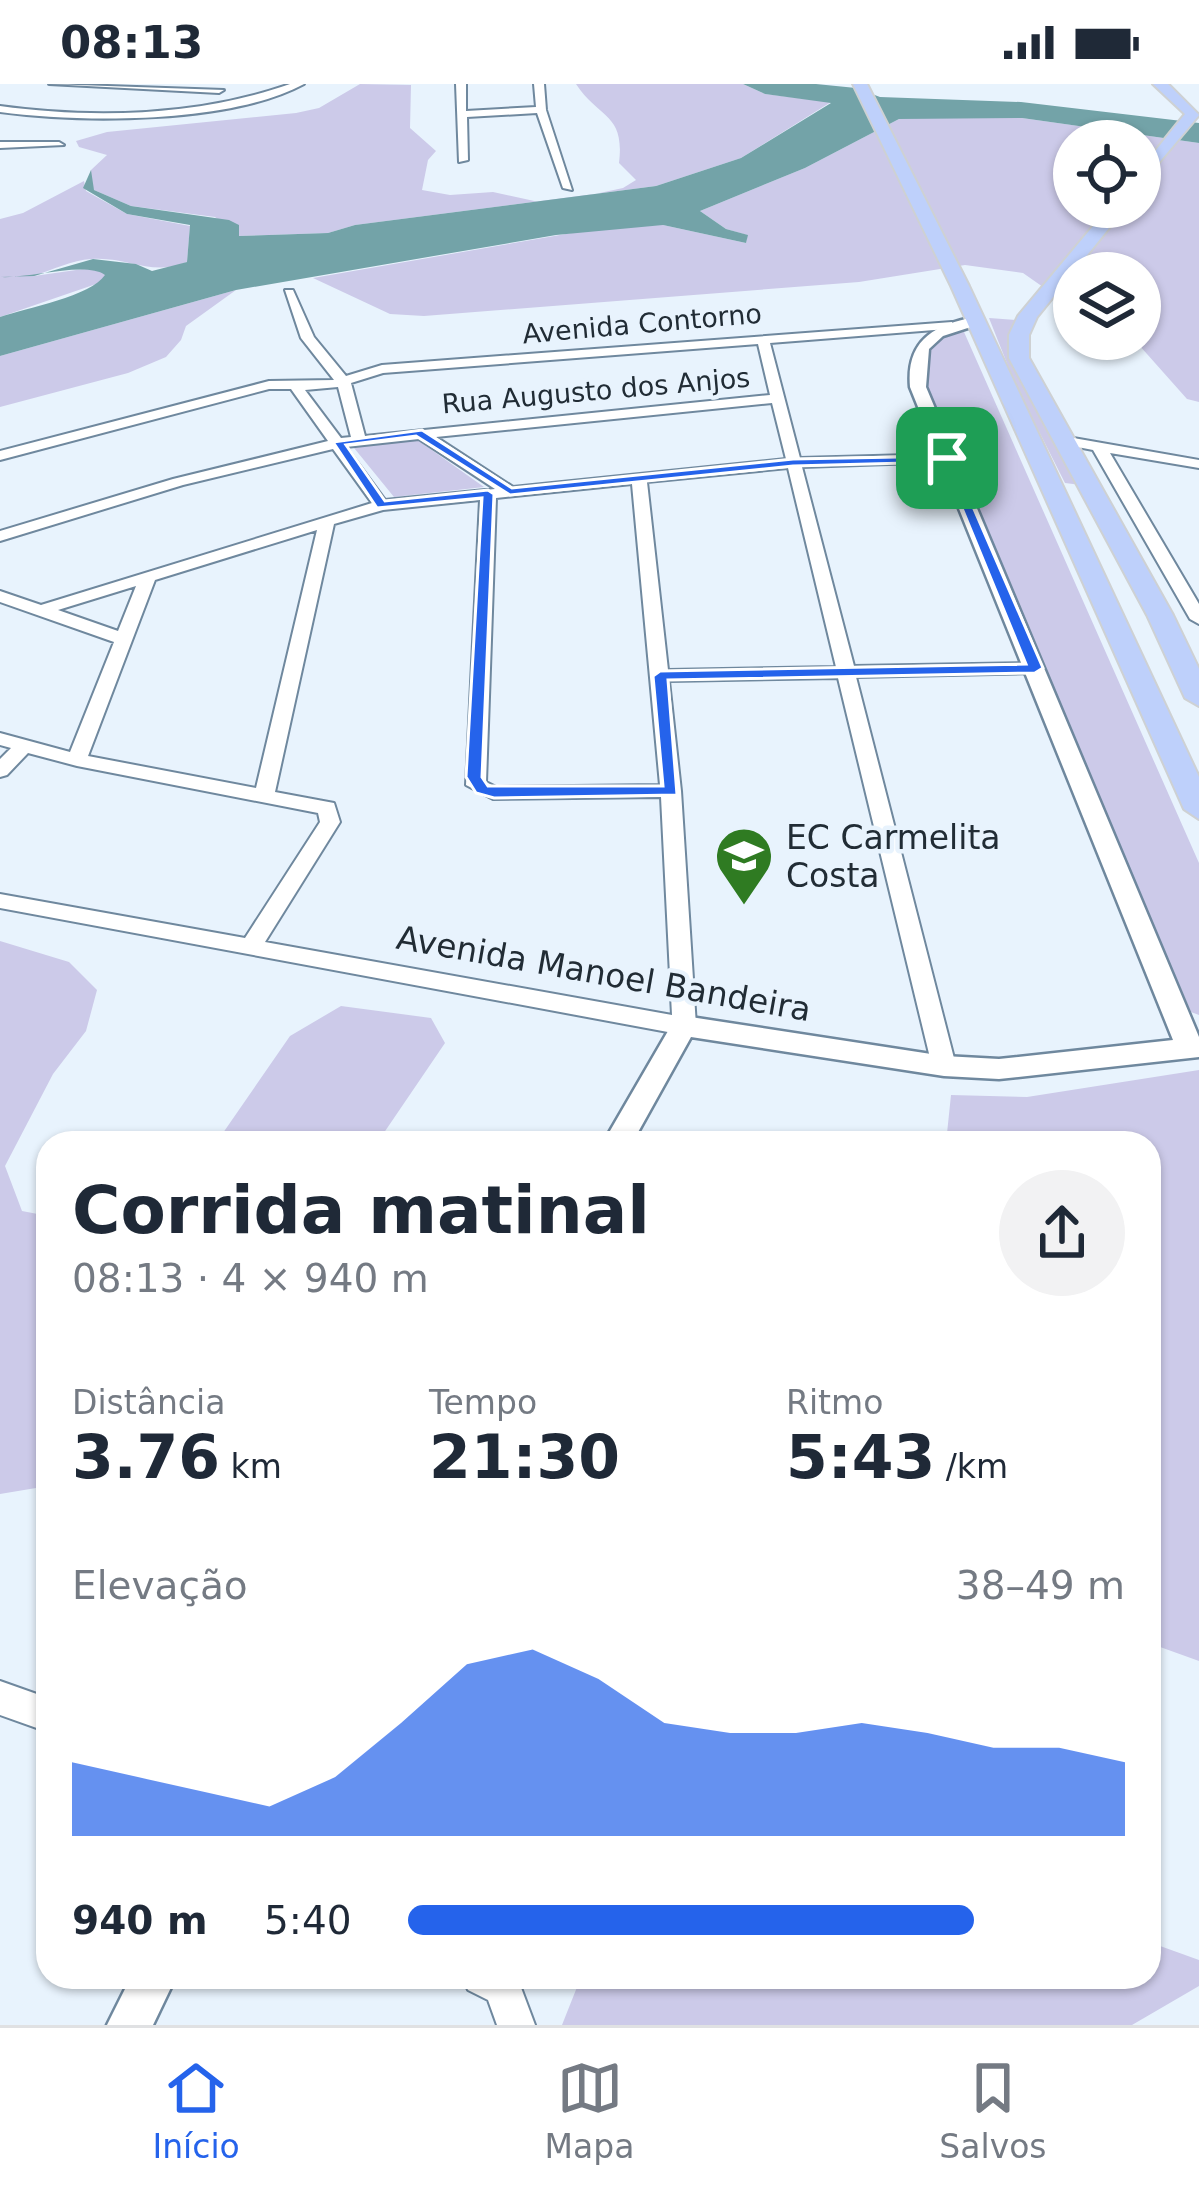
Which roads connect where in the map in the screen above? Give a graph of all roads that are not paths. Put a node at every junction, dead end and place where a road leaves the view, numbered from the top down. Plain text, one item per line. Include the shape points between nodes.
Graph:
1 (54, 84) edge
2 (277, 84) edge
3 (299, 84) edge
4 (461, 84) edge
5 (539, 84) edge
6 (860, 84) edge
7 (1160, 84) edge
8 (0, 110) edge
9 (542, 110) junction
10 (460, 113) junction
11 (59, 145) dead end
12 (0, 148) edge
13 (1161, 155) edge
14 (53, 159) dead end
15 (463, 160) dead end
16 (568, 188) dead end
17 (1101, 228) edge
18 (289, 293) dead end
19 (975, 321) junction
20 (947, 325) junction
21 (763, 339) junction
22 (344, 383) junction
23 (294, 384) junction
24 (777, 398) junction
25 (418, 432) junction
26 (359, 440) junction
27 (1062, 440) junction
28 (339, 442) junction
29 (1098, 446) junction
30 (0, 456) edge
31 (947, 458) junction
32 (793, 463) junction
33 (1199, 464) edge
34 (639, 478) junction
35 (499, 493) junction
36 (1053, 496) junction
37 (382, 505) junction
38 (327, 522) junction
39 (0, 536) edge
40 (1120, 540) junction
41 (148, 577) junction
42 (0, 596) edge
43 (41, 610) junction
44 (1160, 615) junction
45 (1198, 616) edge
46 (124, 640) junction
47 (1035, 668) junction
48 (1136, 668) junction
49 (845, 672) junction
50 (660, 676) junction
51 (1199, 698) edge
52 (1199, 726) edge
53 (0, 739) edge
54 (22, 747) junction
55 (77, 760) junction
56 (0, 771) edge
57 (671, 791) junction
58 (265, 794) junction
59 (1199, 809) edge
60 (0, 901) edge
61 (250, 948) junction
62 (684, 1026) junction
63 (1195, 1048) edge
64 (944, 1066) junction
65 (624, 1131) edge
66 (0, 1698) edge
67 (36, 1711) edge
68 (149, 1989) edge
69 (502, 1989) edge
70 (130, 2025) edge
71 (516, 2025) edge

1 - 2 street via 158,91
3 - 8 street via 213,106
4 - 10 street
5 - 9 street
6 - 19 main road
7 - 13 main road via 1192,110
9 - 10 street
9 - 16 street
10 - 15 street
11 - 12 street
12 - 14 street
17 - 27 main road via 1019,335 1019,358
18 - 22 street via 308,338
19 - 20 street
19 - 36 main road
20 - 21 street, Avenida Contorno
20 - 31 street via 922,344 915,374
21 - 22 street, Avenida Contorno via 382,369
21 - 24 street
22 - 23 street, Avenida Contorno
22 - 26 street
23 - 28 street
23 - 30 street, Avenida Contorno
24 - 25 street, Rua Augusto dos Anjos
24 - 32 street
25 - 26 street, Rua Augusto dos Anjos
25 - 35 street
26 - 28 street, Rua Augusto dos Anjos
27 - 29 street
27 - 40 main road
28 - 37 street
28 - 39 street, Rua Augusto dos Anjos
29 - 33 street
29 - 45 street
31 - 32 street
31 - 47 street
32 - 34 street
32 - 49 street
34 - 35 street
34 - 50 street
35 - 37 street
35 - 57 street via 476,785 494,793
36 - 40 main road via 1085,499
36 - 48 main road
37 - 38 street
38 - 41 street
38 - 58 street
40 - 44 main road
41 - 43 street
41 - 46 street
42 - 43 street
43 - 46 street
44 - 45 street
44 - 51 main road
46 - 55 street
47 - 49 street
47 - 63 street
48 - 52 main road via 1175,717
48 - 59 main road
49 - 50 street
49 - 64 street
50 - 57 street
53 - 54 street
54 - 55 street
54 - 56 street
55 - 58 street
57 - 62 street
58 - 61 street via 328,808 330,821
60 - 61 street, Avenida Manoel Bandeira
61 - 62 street, Avenida Manoel Bandeira
62 - 64 street, Avenida Manoel Bandeira
62 - 65 street
63 - 64 street, Avenida Manoel Bandeira via 1034,1068
66 - 67 street
68 - 70 street
69 - 71 street

